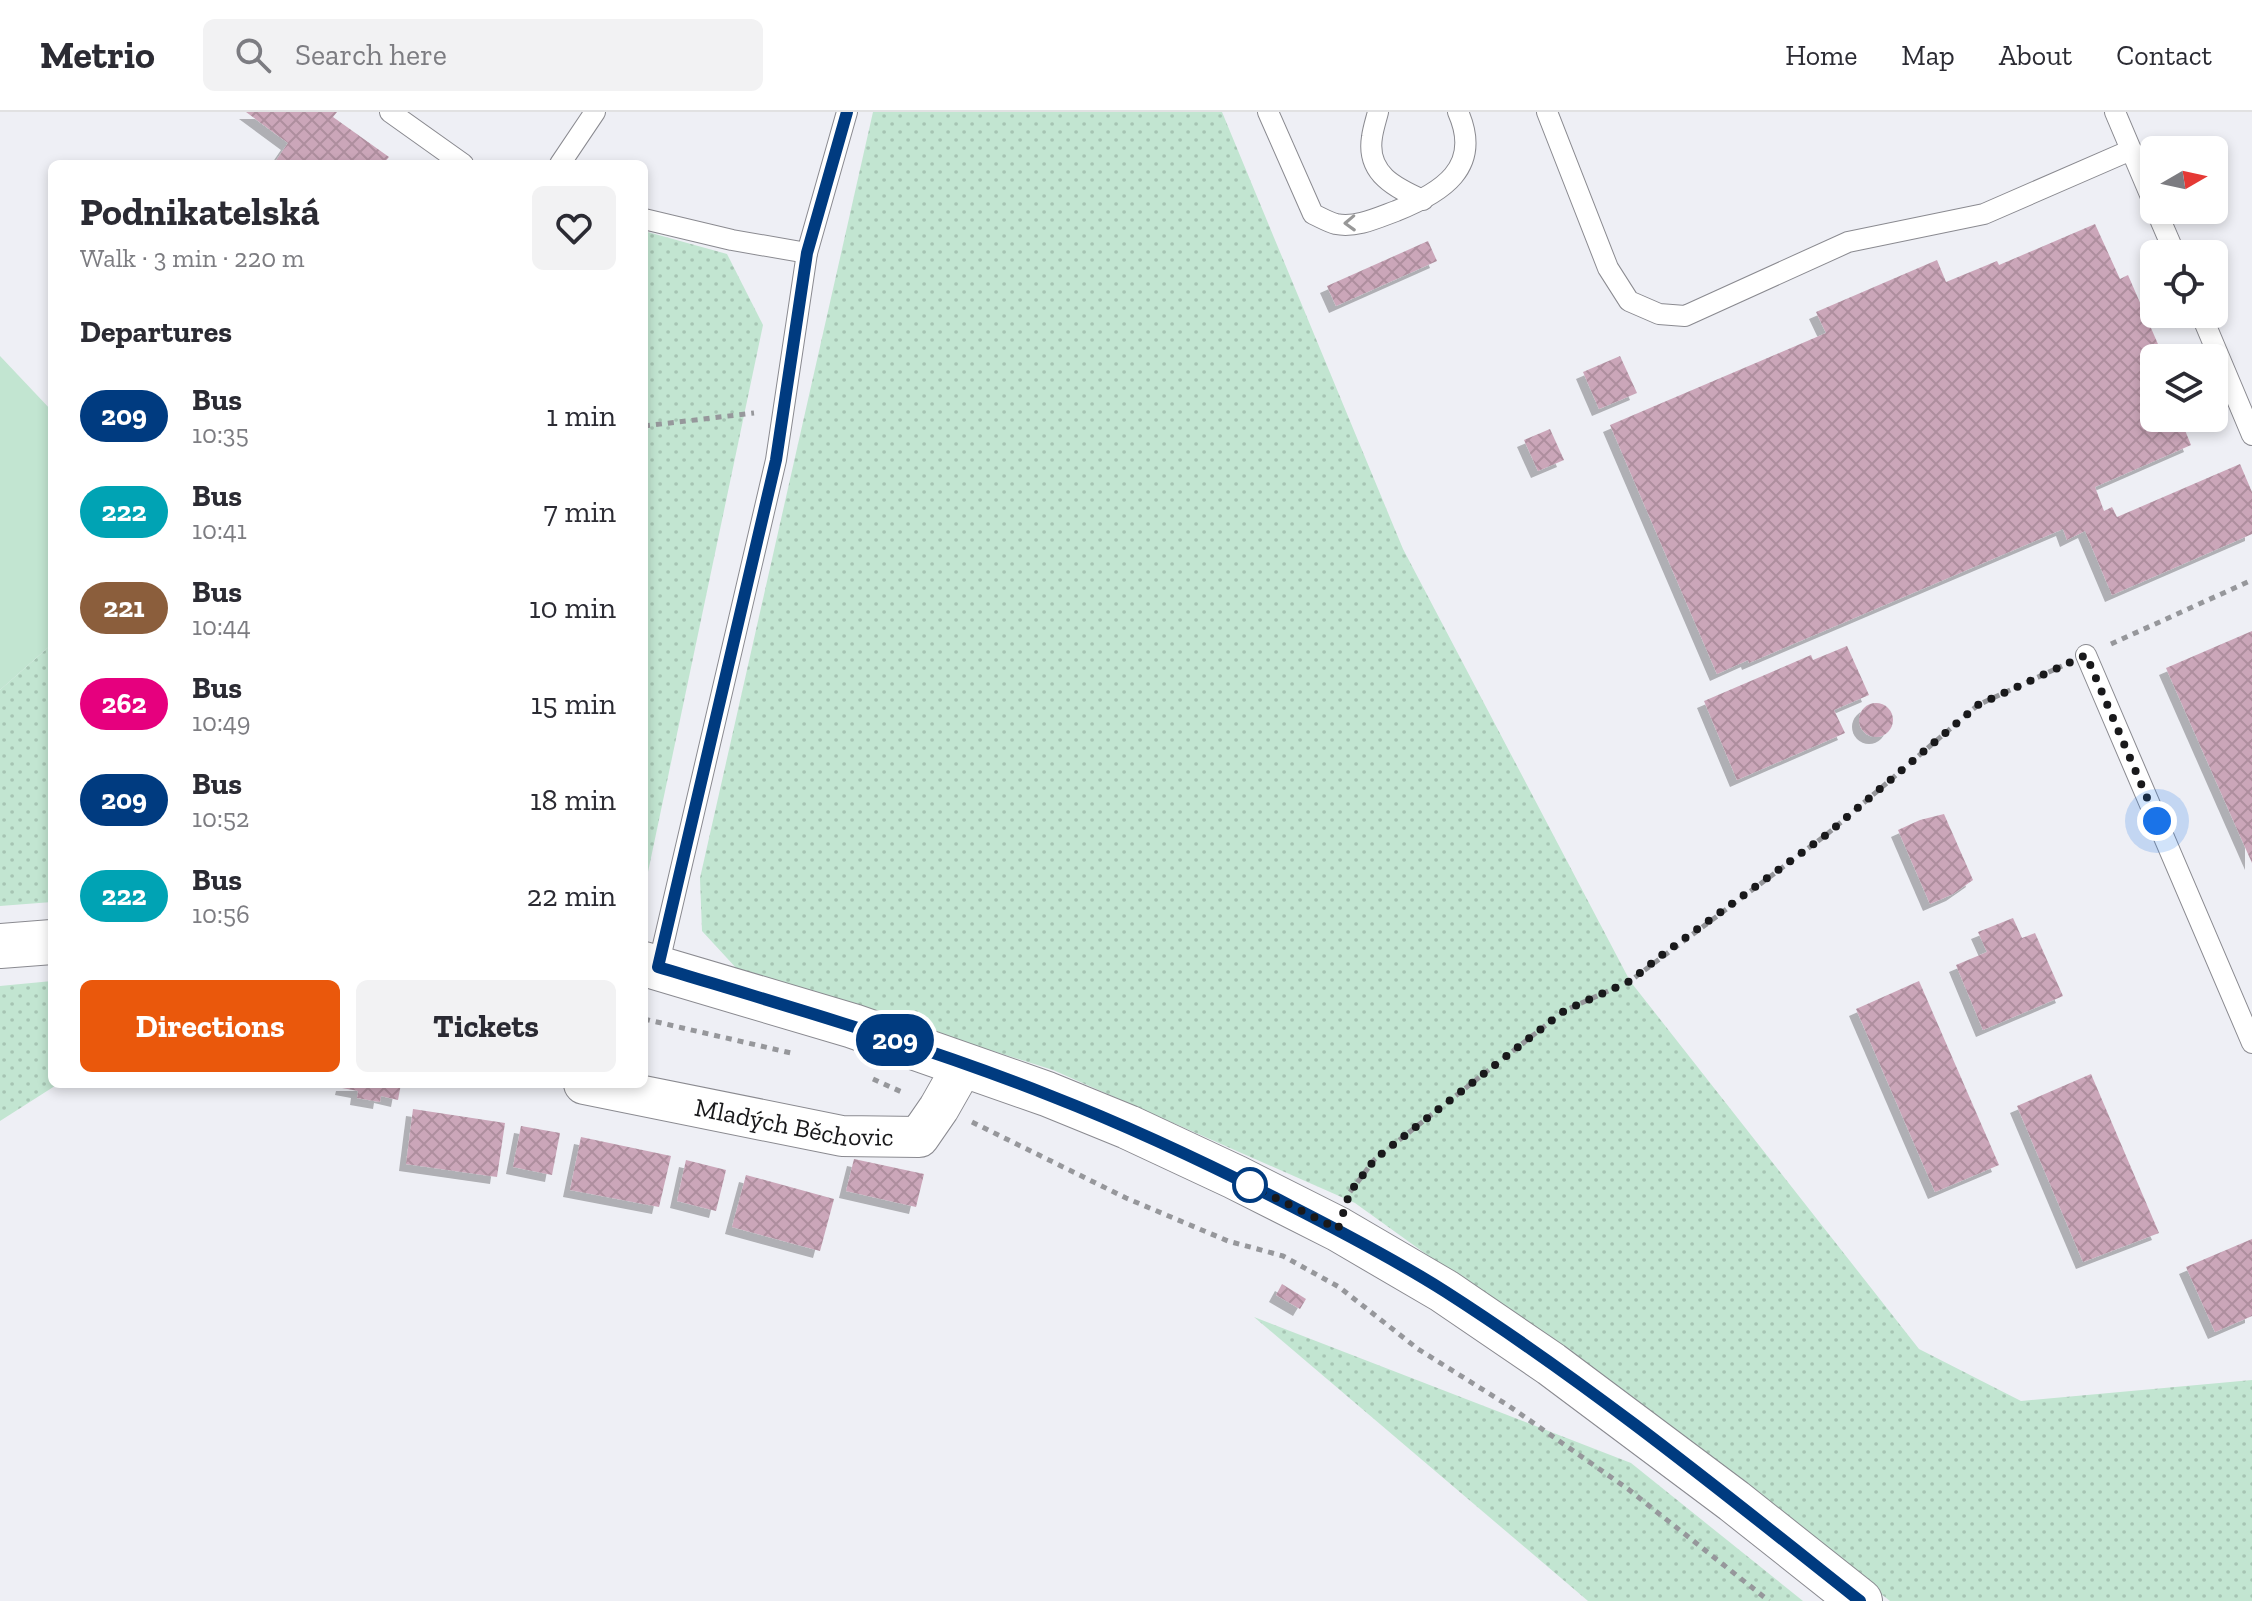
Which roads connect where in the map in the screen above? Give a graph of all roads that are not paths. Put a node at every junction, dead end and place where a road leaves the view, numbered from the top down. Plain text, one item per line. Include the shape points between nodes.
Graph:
1 (390, 112) edge
2 (595, 112) edge
3 (847, 112) edge
4 (1268, 112) edge
5 (1378, 112) edge
6 (1458, 112) edge
7 (1547, 112) edge
8 (2115, 112) edge
9 (2131, 150) junction
10 (457, 160) edge
11 (563, 160) edge
12 (2140, 171) edge
13 (1423, 200) junction
14 (648, 220) edge
15 (807, 253) junction
16 (2207, 328) edge
17 (2252, 435) edge
18 (2086, 655) road end
19 (48, 942) edge
20 (0, 946) edge
21 (651, 966) edge
22 (2252, 1043) edge
23 (964, 1064) junction
24 (604, 1088) edge
25 (1860, 1601) edge

1 - 10 lane
2 - 11 lane
3 - 15 lane
13 -> 4 lane via 1365,223 1337,224 1313,214
5 - 13 lane via 1371,140 1376,166 1390,185
6 - 13 lane via 1465,152 1459,169
7 - 9 lane via 1608,268 1629,301 1659,314 1685,316 1848,242 1984,214
8 - 9 lane
9 - 12 lane
14 - 15 lane
15 - 21 lane via 776,460
16 - 17 lane
18 - 22 lane
19 - 20 street
21 - 23 street
23 - 24 street, Mladých Běchovic via 919,1137 842,1136
23 - 25 street via 1128,1127 1338,1229 1444,1291 1551,1364

